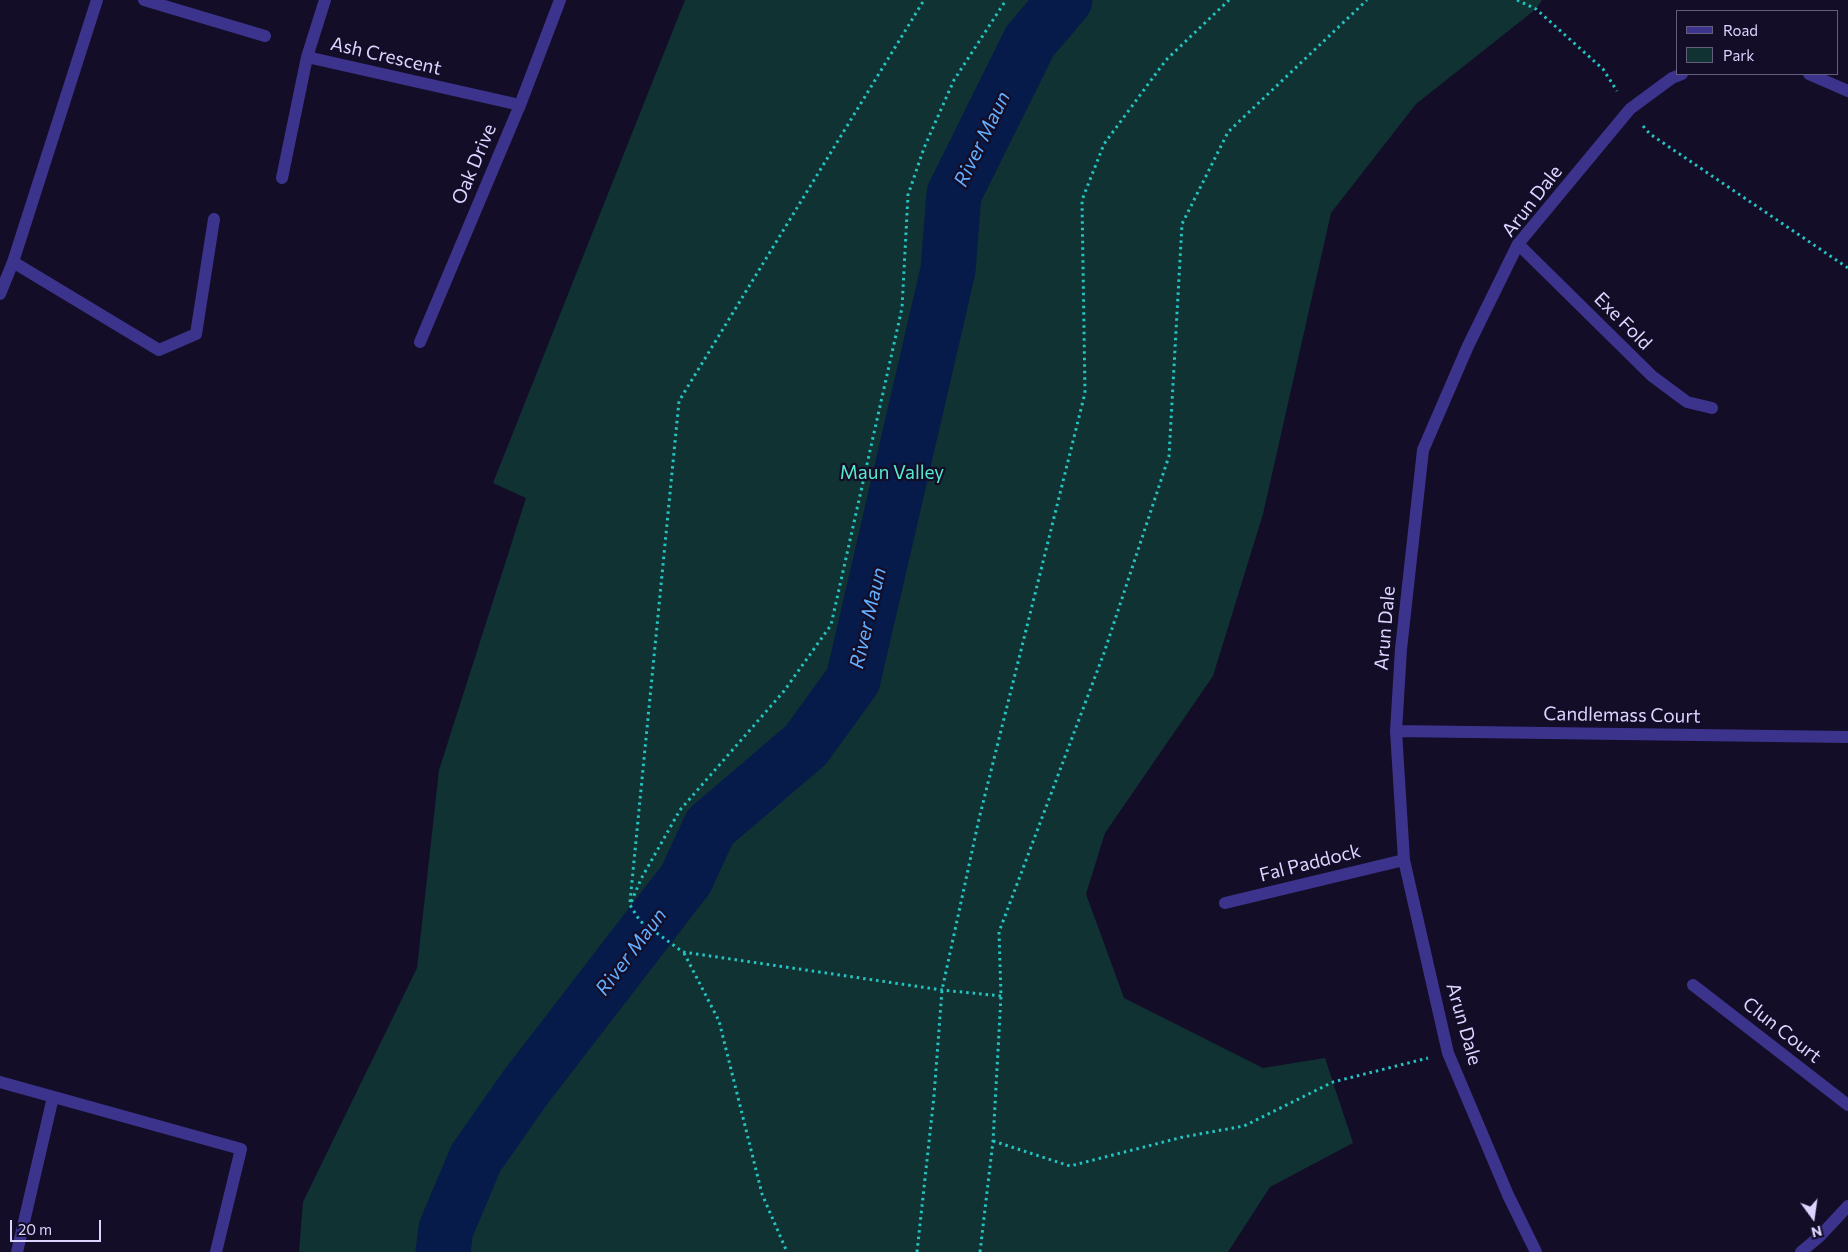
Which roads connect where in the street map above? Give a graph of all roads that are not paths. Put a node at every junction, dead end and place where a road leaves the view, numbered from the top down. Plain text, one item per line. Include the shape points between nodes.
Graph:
1 (97, 0) edge
2 (144, 0) edge
3 (326, 0) edge
4 (560, 0) edge
5 (265, 36) dead end
6 (307, 57) junction
7 (1680, 75) edge
8 (1811, 75) edge
9 (1848, 91) edge
10 (520, 105) junction
11 (282, 178) dead end
12 (214, 218) dead end
13 (1518, 244) junction
14 (13, 262) junction
15 (0, 294) edge
16 (420, 342) dead end
17 (1712, 408) dead end
18 (1396, 731) junction
19 (1848, 737) edge
20 (1404, 860) junction
21 (1225, 903) dead end
22 (1693, 985) dead end
23 (0, 1082) edge
24 (53, 1097) junction
25 (1848, 1105) edge
26 (1848, 1206) edge
27 (17, 1252) edge
28 (216, 1252) edge
29 (1536, 1252) edge
30 (1801, 1252) edge

1 - 14 street
2 - 5 street
3 - 6 street
4 - 10 street, Oak Drive
6 - 10 street, Ash Crescent
6 - 11 street, Ash Crescent
7 - 13 street, Arun Dale via 1630,109
8 - 9 street
10 - 16 street, Oak Drive
12 - 14 street via 196,334 159,350
13 - 17 street, Exe Fold via 1652,376 1688,402
13 - 18 street, Arun Dale via 1468,346 1423,450 1401,649
14 - 15 street
18 - 19 street, Candlemass Court
18 - 20 street, Arun Dale
20 - 21 street, Fal Paddock
20 - 29 street, Arun Dale via 1448,1052 1508,1195
22 - 25 street, Clun Court
23 - 24 street
24 - 27 street
24 - 28 street via 242,1149
26 - 30 street

